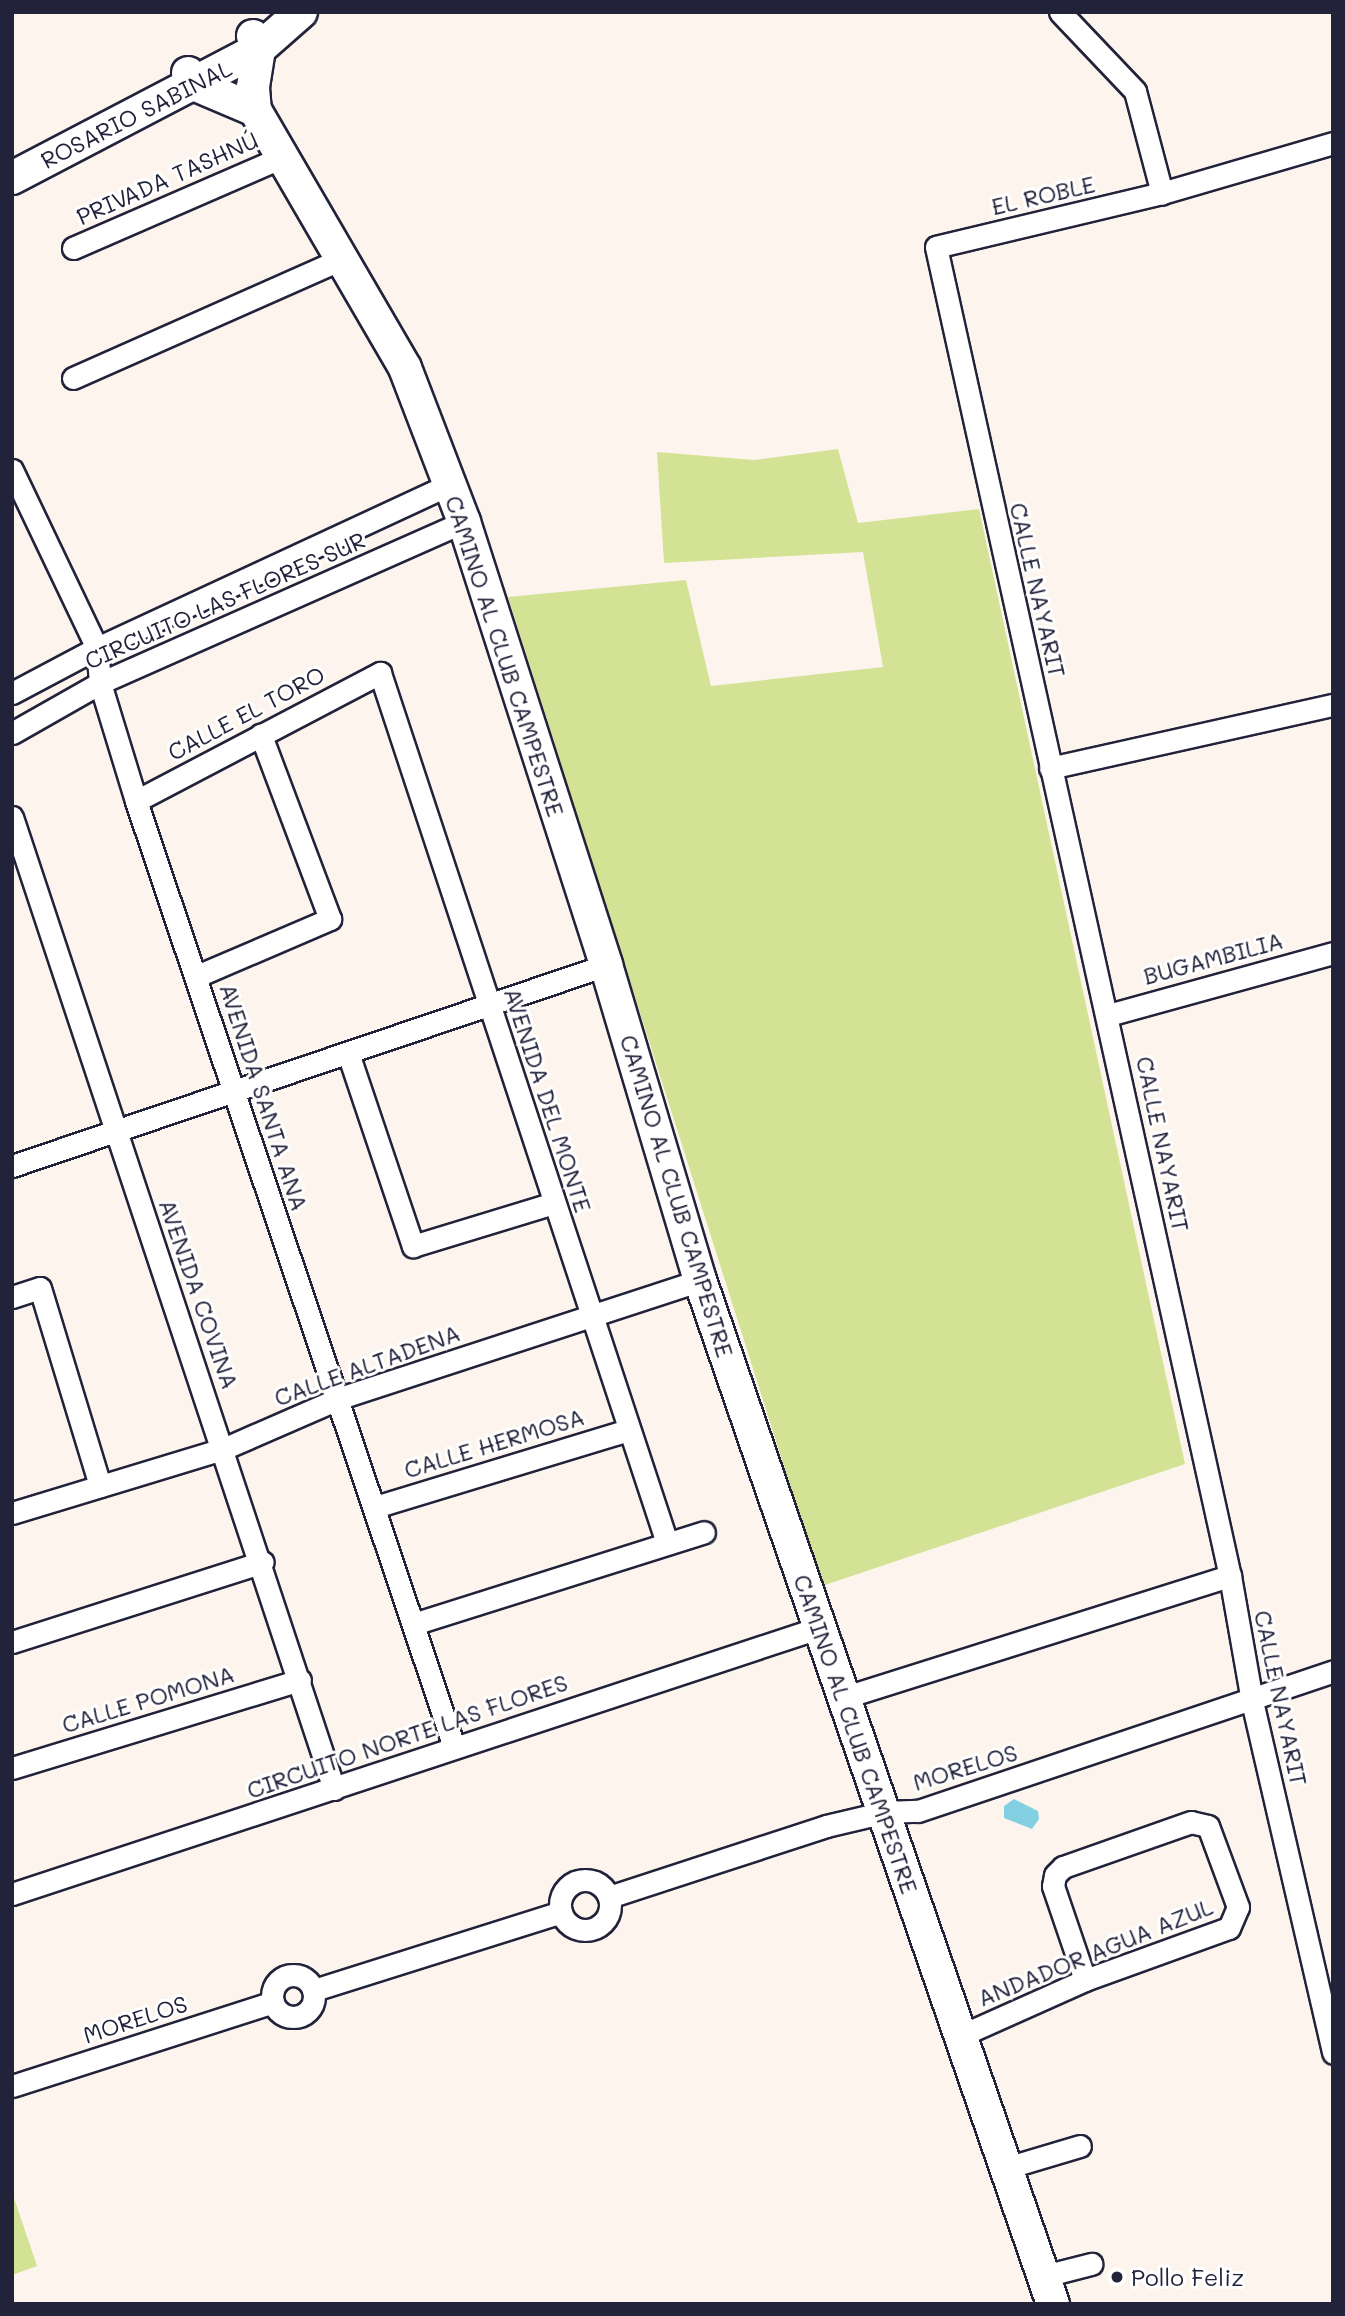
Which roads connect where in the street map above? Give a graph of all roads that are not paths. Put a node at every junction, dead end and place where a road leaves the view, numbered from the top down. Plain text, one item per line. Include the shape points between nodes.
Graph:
1 (1059, 12) edge
2 (292, 19) edge
3 (256, 43) junction
4 (192, 79) junction
5 (255, 110) junction
6 (1333, 143) edge
7 (282, 156) junction
8 (12, 160) edge
9 (12, 178) edge
10 (1161, 193) junction
11 (936, 247) joint
12 (73, 248) dead end
13 (342, 259) junction
14 (74, 378) dead end
15 (12, 470) edge
16 (450, 484) junction
17 (464, 522) junction
18 (97, 648) junction
19 (380, 673) joint
20 (100, 683) junction
21 (12, 693) edge
22 (1333, 705) edge
23 (12, 733) edge
24 (261, 735) junction
25 (1050, 768) junction
26 (136, 800) junction
27 (12, 817) edge
28 (1333, 953) edge
29 (606, 965) junction
30 (197, 976) junction
31 (489, 1005) junction
32 (1108, 1015) junction
33 (348, 1053) junction
34 (231, 1091) junction
35 (117, 1133) junction
36 (12, 1166) edge
37 (554, 1203) junction
38 (700, 1280) junction
39 (12, 1297) edge
40 (591, 1317) junction
41 (340, 1398) junction
42 (628, 1430) junction
43 (223, 1449) junction
44 (100, 1486) junction
45 (375, 1507) junction
46 (12, 1513) edge
47 (704, 1532) dead end
48 (667, 1543) junction
49 (263, 1562) junction
50 (1230, 1576) junction
51 (413, 1624) junction
52 (818, 1628) junction
53 (12, 1642) edge
54 (1333, 1671) edge
55 (300, 1680) junction
56 (842, 1698) junction
57 (1252, 1701) junction
58 (454, 1746) junction
59 (12, 1768) edge
60 (334, 1789) junction
61 (885, 1812) junction
62 (12, 1894) edge
63 (609, 1897) junction
64 (561, 1912) junction
65 (1085, 1980) junction
66 (1326, 1987) edge
67 (960, 2036) junction
68 (1333, 2053) edge
69 (12, 2087) edge
70 (1080, 2146) dead end
71 (1006, 2168) junction
72 (1091, 2264) dead end
73 (1048, 2290) edge

1 - 10 street via 1135,91
2 - 3 main road, ROSARIO SABINAL
3 - 4 main road, ROSARIO SABINAL
3 - 5 main road
4 - 5 main road
4 - 8 main road, ROSARIO SABINAL
4 - 9 main road, ROSARIO SABINAL
5 - 7 main road, CAMINO AL CLUB CAMPESTRE
6 - 10 street, EL ROBLE
7 - 12 street, PRIVADA TASHNÚ
7 - 13 main road, CAMINO AL CLUB CAMPESTRE
10 - 11 street, EL ROBLE
11 - 25 street, CALLE NAYARIT
13 - 14 street
13 - 16 main road, CAMINO AL CLUB CAMPESTRE via 405,368
15 - 18 street, AVENIDA SANTA ANA
16 - 17 main road, CAMINO AL CLUB CAMPESTRE
16 - 18 street, CIRCUITO LAS FLORES SUR
17 - 20 street, CIRCUITO LAS FLORES SUR
17 - 29 main road, CAMINO AL CLUB CAMPESTRE
18 - 20 street, AVENIDA SANTA ANA
18 - 21 street, CIRCUITO LAS FLORES SUR
19 - 24 street, CALLE EL TORO
19 - 31 street, AVENIDA DEL MONTE
20 - 23 street, CIRCUITO LAS FLORES SUR
20 - 26 street, AVENIDA SANTA ANA
22 - 25 street
24 - 26 street, CALLE EL TORO
24 - 30 street via 330,919
25 - 32 street, CALLE NAYARIT
26 - 30 street, AVENIDA SANTA ANA
27 - 35 street, AVENIDA COVINA
28 - 32 street, BUGAMBILIA
29 - 31 street
29 - 38 main road, CAMINO AL CLUB CAMPESTRE
30 - 34 street, AVENIDA SANTA ANA
31 - 33 street
31 - 37 street, AVENIDA DEL MONTE
32 - 50 street, CALLE NAYARIT
33 - 34 street
33 - 37 street via 413,1246
34 - 35 street
34 - 41 street, AVENIDA SANTA ANA
35 - 36 street
35 - 43 street, AVENIDA COVINA
37 - 40 street, AVENIDA DEL MONTE
38 - 40 street, CALLE ALTADENA
38 - 52 main road, CAMINO AL CLUB CAMPESTRE
39 - 44 street via 40,1288
40 - 41 street, CALLE ALTADENA
40 - 42 street, AVENIDA DEL MONTE
41 - 43 street, CALLE ALTADENA
41 - 45 street, AVENIDA SANTA ANA
42 - 45 street, CALLE HERMOSA
42 - 48 street, AVENIDA DEL MONTE
43 - 44 street, CALLE ALTADENA
43 - 49 street, AVENIDA COVINA
44 - 46 street, CALLE ALTADENA
45 - 51 street, AVENIDA SANTA ANA
47 - 48 street
48 - 51 street
49 - 53 street
49 - 55 street, AVENIDA COVINA
50 - 56 street
50 - 57 street, CALLE NAYARIT
51 - 58 street, AVENIDA SANTA ANA
52 - 56 main road, CAMINO AL CLUB CAMPESTRE
52 - 58 street, CIRCUITO NORTE LAS FLORES
54 - 57 street, MORELOS
55 - 59 street, CALLE POMONA
55 - 60 street, AVENIDA COVINA
56 - 61 main road, CAMINO AL CLUB CAMPESTRE
57 - 61 street, MORELOS via 918,1811
57 - 66 street, CALLE NAYARIT
58 - 60 street, CIRCUITO NORTE LAS FLORES
60 - 62 street, CIRCUITO NORTE LAS FLORES
61 - 63 street, MORELOS via 826,1826
61 - 67 main road, CAMINO AL CLUB CAMPESTRE
63 - 64 street via 598,1883 582,1880 562,1895
63 - 64 street via 604,1921 589,1930 572,1926
64 - 69 street, MORELOS via 314,1990 313,2004 303,2015 282,2013 273,2002
65 - 65 street, ANDADOR AGUA AZUL via 1222,1933 1234,1922 1238,1907 1212,1831 1197,1821 1063,1867 1055,1875 1053,1886
65 - 67 street, ANDADOR AGUA AZUL
66 - 68 street, CALLE NAYARIT
67 - 71 main road, CAMINO AL CLUB CAMPESTRE
70 - 71 street
71 - 73 main road, CAMINO AL CLUB CAMPESTRE
72 - 73 street

